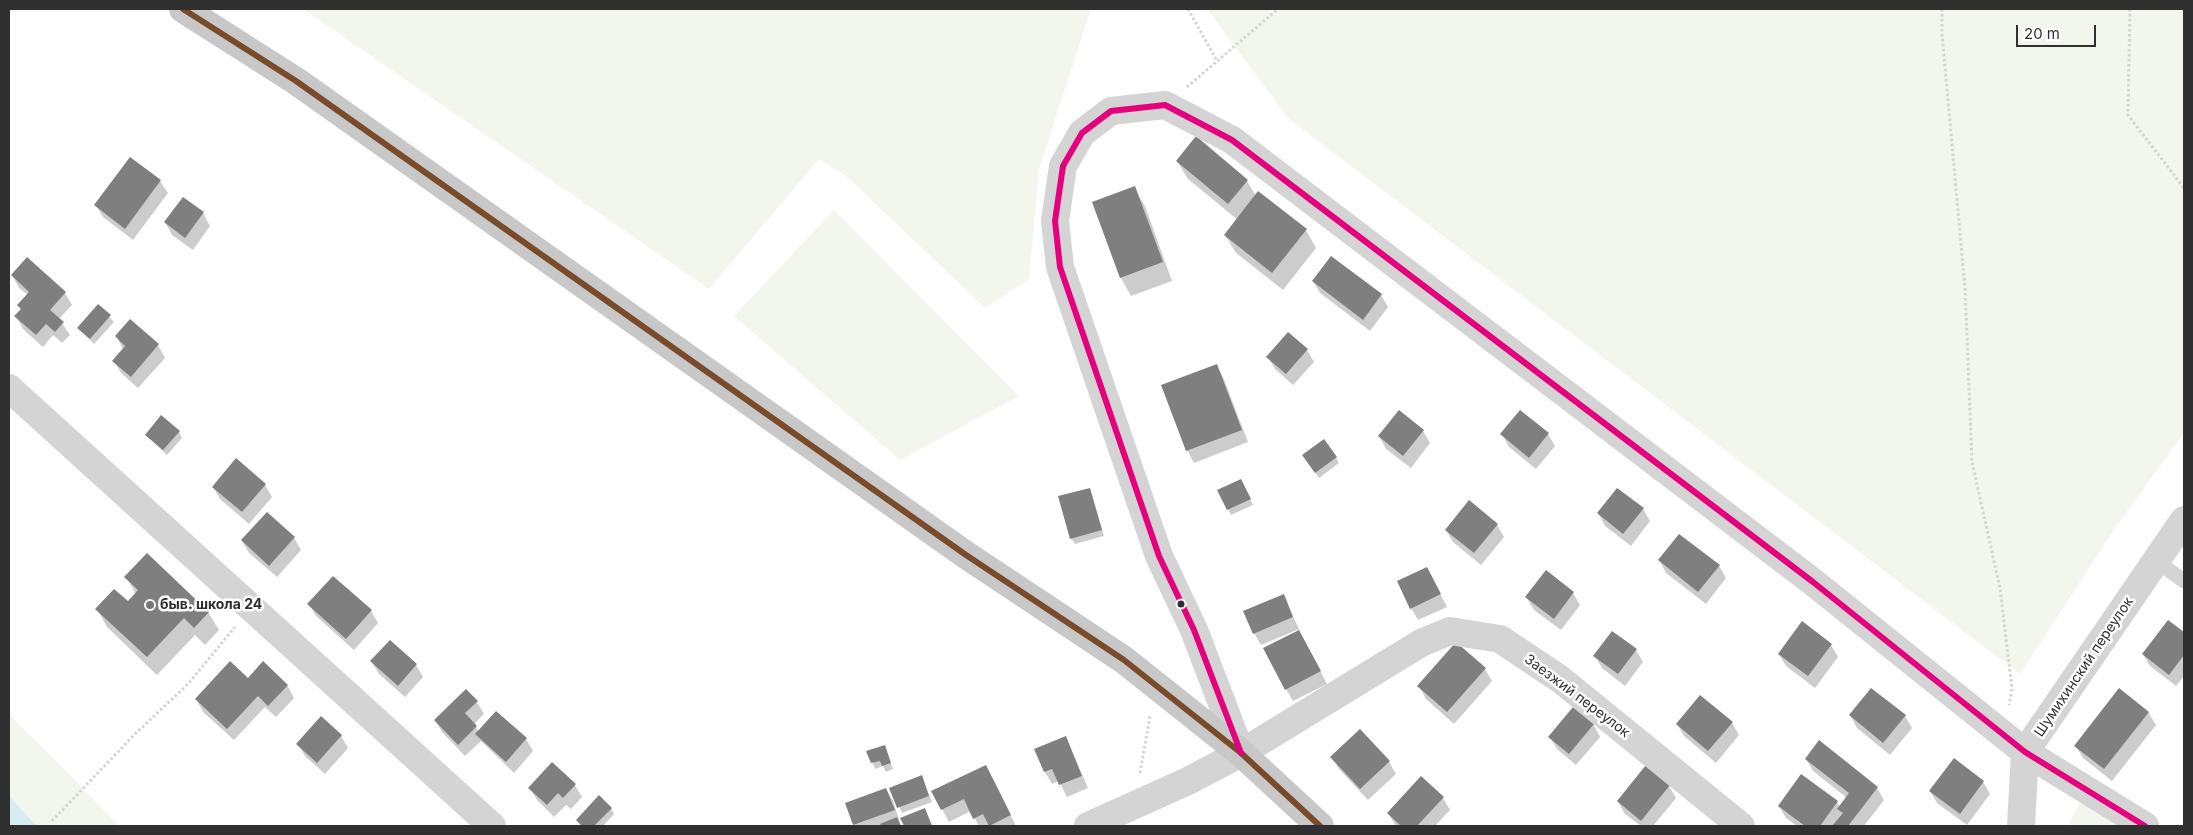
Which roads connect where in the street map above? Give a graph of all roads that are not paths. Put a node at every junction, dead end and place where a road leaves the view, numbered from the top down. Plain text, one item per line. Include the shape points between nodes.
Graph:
1 (182, 9) edge
2 (9, 388) edge
3 (2184, 520) edge
4 (2156, 561) junction
5 (2184, 581) edge
6 (2025, 752) junction
7 (1241, 754) junction
8 (492, 826) edge
9 (1088, 826) edge
10 (1320, 826) edge
11 (1741, 826) edge
12 (2021, 826) edge
13 (2145, 826) edge

1 - 7 main road via 296,81 966,555 1124,660
2 - 8 street
3 - 4 street, Шумихинский переулок
4 - 5 lane
4 - 6 street, Шумихинский переулок
6 - 7 street via 1813,582 1232,140 1165,105 1111,111 1082,133 1063,166 1055,221 1060,267 1159,556 1194,630
6 - 12 street
6 - 13 street
7 - 9 street, Заезжий переулок
7 - 10 main road
7 - 11 street, Заезжий переулок via 1421,643 1450,632 1500,639 1560,679

